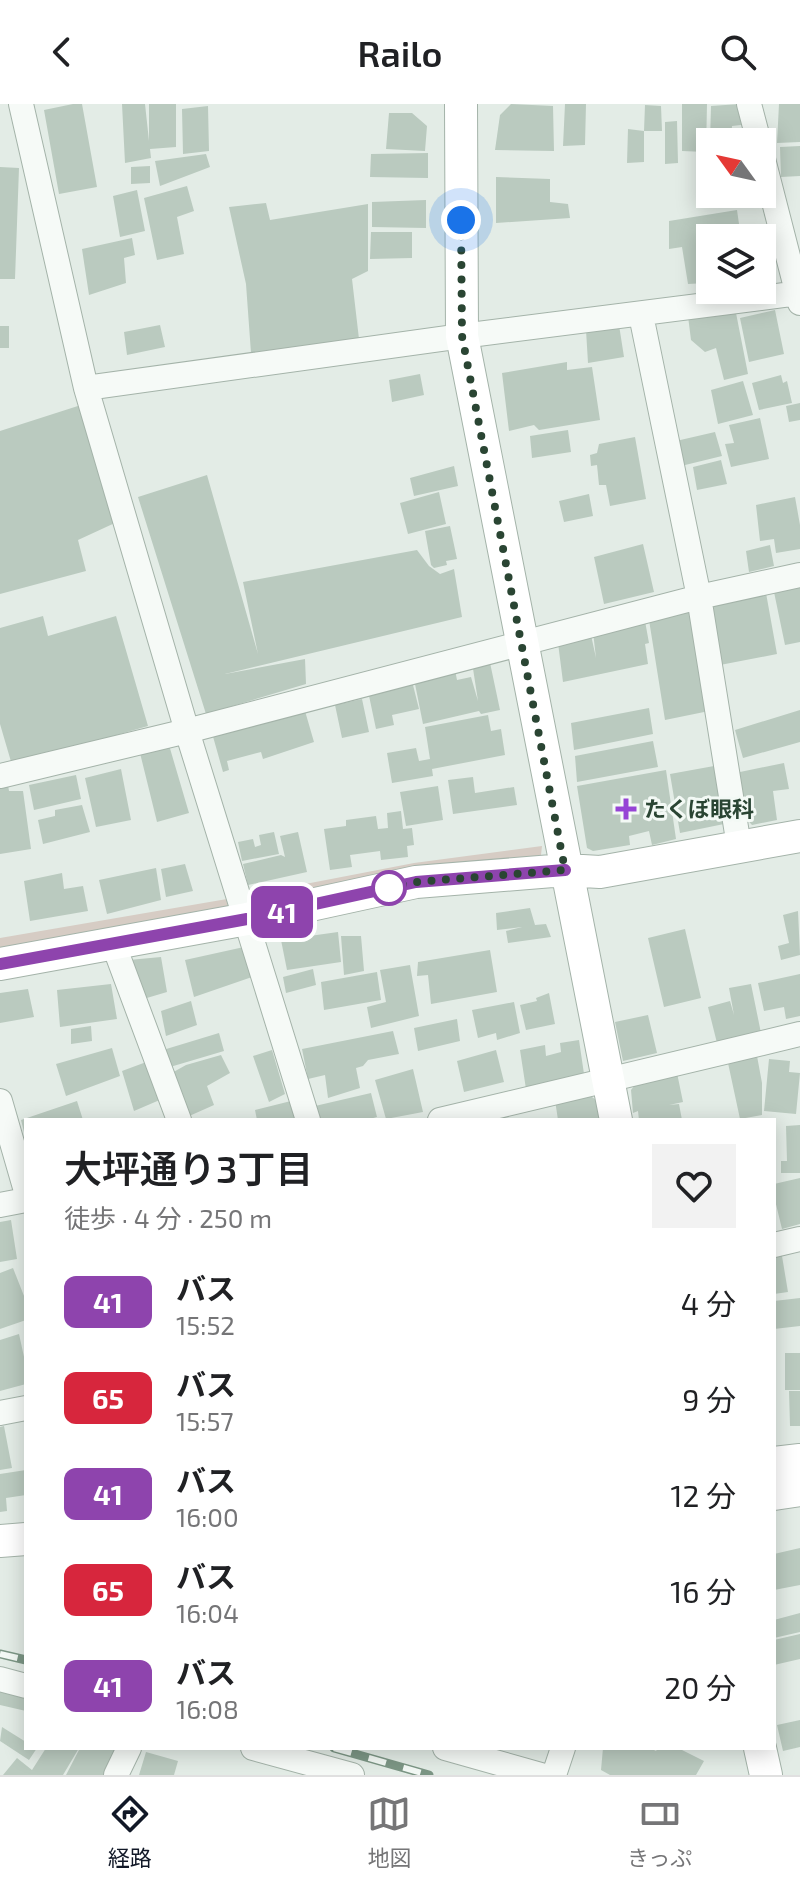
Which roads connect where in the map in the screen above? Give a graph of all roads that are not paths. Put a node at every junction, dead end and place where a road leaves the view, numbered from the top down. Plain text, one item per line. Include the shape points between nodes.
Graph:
1 (21, 104) edge
2 (461, 104) edge
3 (749, 104) edge
4 (755, 128) edge
5 (776, 208) edge
6 (799, 297) edge
7 (641, 315) junction
8 (462, 336) junction
9 (86, 388) junction
10 (800, 575) edge
11 (699, 597) junction
12 (521, 645) junction
13 (187, 731) junction
14 (0, 776) edge
15 (800, 836) edge
16 (739, 846) junction
17 (565, 870) junction
18 (247, 919) junction
19 (113, 943) junction
20 (0, 964) edge
21 (800, 1034) edge
22 (607, 1079) junction
23 (0, 1101) edge
24 (507, 1112) edge
25 (178, 1118) edge
26 (307, 1118) edge
27 (457, 1118) edge
28 (616, 1118) edge
29 (24, 1184) edge
30 (24, 1200) edge
31 (0, 1205) edge
32 (800, 1239) edge
33 (776, 1245) edge
34 (24, 1408) edge
35 (0, 1413) edge
36 (800, 1460) edge
37 (776, 1463) edge
38 (800, 1490) edge
39 (776, 1494) edge
40 (24, 1539) edge
41 (0, 1541) edge
42 (0, 1679) edge
43 (24, 1685) edge
44 (128, 1750) edge
45 (260, 1750) edge
46 (458, 1750) edge
47 (562, 1750) edge
48 (760, 1750) edge
49 (504, 1757) edge
50 (116, 1775) edge
51 (352, 1775) edge
52 (541, 1775) edge
53 (554, 1775) edge
54 (766, 1775) edge

1 - 9 street
2 - 8 street
3 - 4 street
5 - 6 street
6 - 7 street
7 - 8 street
7 - 11 street
8 - 9 street
8 - 12 street
9 - 13 street
10 - 11 street
11 - 12 street
11 - 16 street
12 - 13 street
12 - 17 street
13 - 14 street
13 - 18 street
15 - 16 street
16 - 17 street via 600,872
17 - 18 street via 416,882
17 - 22 street
18 - 19 street
18 - 26 street
19 - 20 street
19 - 25 street
21 - 22 street
22 - 24 street
22 - 28 street
23 - 29 street
24 - 27 street
30 - 31 street
32 - 33 street
34 - 35 street
36 - 37 street
38 - 39 street
40 - 41 street
42 - 43 street
44 - 50 street
45 - 51 street
46 - 49 street
47 - 53 street
48 - 54 street
49 - 52 street

